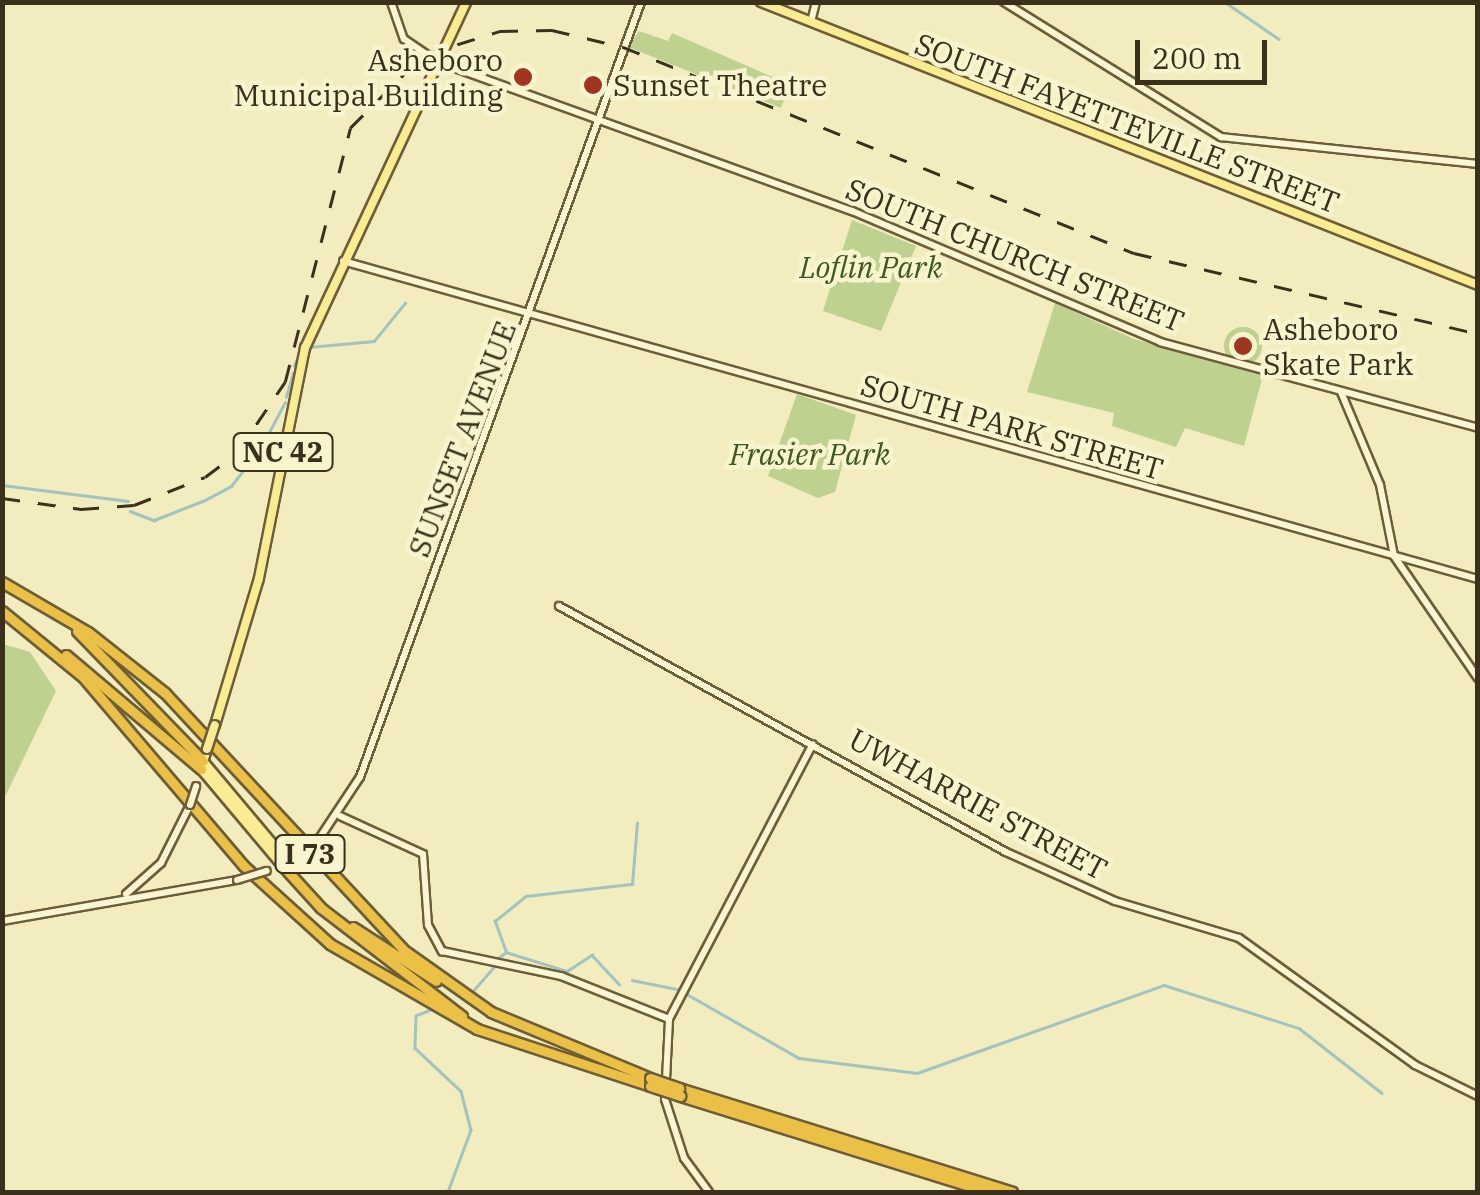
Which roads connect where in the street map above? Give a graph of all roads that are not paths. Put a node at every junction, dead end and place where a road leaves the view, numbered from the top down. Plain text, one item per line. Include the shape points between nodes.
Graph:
1 (392, 2) edge
2 (466, 2) edge
3 (641, 2) edge
4 (761, 2) edge
5 (816, 2) edge
6 (1004, 2) edge
7 (810, 22) junction
8 (438, 62) junction
9 (600, 119) junction
10 (1478, 164) edge
11 (344, 261) junction
12 (1478, 284) edge
13 (535, 315) junction
14 (1340, 391) junction
15 (1478, 428) edge
16 (1394, 556) junction
17 (1478, 579) edge
18 (2, 582) edge
19 (23, 593) junction
20 (559, 606) dead end
21 (2, 611) edge
22 (1478, 678) edge
23 (814, 744) junction
24 (202, 765) junction
25 (340, 816) junction
26 (288, 861) junction
27 (125, 895) junction
28 (2, 922) edge
29 (491, 1012) junction
30 (669, 1019) junction
31 (509, 1041) junction
32 (650, 1082) junction
33 (679, 1092) junction
34 (1478, 1096) edge
35 (709, 1192) edge
36 (988, 1192) edge
37 (1012, 1192) edge

1 - 8 street via 404,38
2 - 8 main road, NC 42
3 - 9 street, SUNSET AVENUE
4 - 7 main road, SOUTH FAYETTEVILLE STREET
5 - 7 street
6 - 10 street via 1220,137
7 - 12 main road, SOUTH FAYETTEVILLE STREET
8 - 9 street, SOUTH CHURCH STREET
8 - 11 main road, NC 42
9 - 13 street, SUNSET AVENUE
9 - 14 street, SOUTH CHURCH STREET via 852,210 1150,338
11 - 13 street, SOUTH PARK STREET
11 - 24 main road, NC 42, bridge via 298,368 259,578
13 - 16 street, SOUTH PARK STREET
13 - 25 street, SUNSET AVENUE
14 - 15 street, SOUTH CHURCH STREET
14 - 16 street via 1380,485
16 - 17 street, SOUTH PARK STREET
16 - 22 street
18 - 19 highway, I 73
19 - 24 highway via 94,646
19 - 29 highway, I 73 via 165,693 372,923
20 - 23 street, UWHARRIE STREET
21 - 24 highway via 148,716
21 - 31 highway, I 73 via 124,718 244,866 301,920 397,988
23 - 30 street
23 - 34 street, UWHARRIE STREET via 1092,892 1239,938 1428,1074
24 - 26 main road
24 - 27 street, bridge via 186,818 161,863
25 - 26 street, SUNSET AVENUE, bridge
25 - 30 street via 417,848 435,944 566,978
26 - 27 street, SUNSET AVENUE, bridge via 237,880
26 - 29 highway via 370,940
26 - 31 highway via 428,994
27 - 28 street, SUNSET AVENUE
29 - 32 highway, I 73
30 - 35 street via 666,1103 684,1158
31 - 32 highway, I 73
32 - 33 highway, I 73, bridge
33 - 36 highway, I 73
33 - 37 highway, I 73

